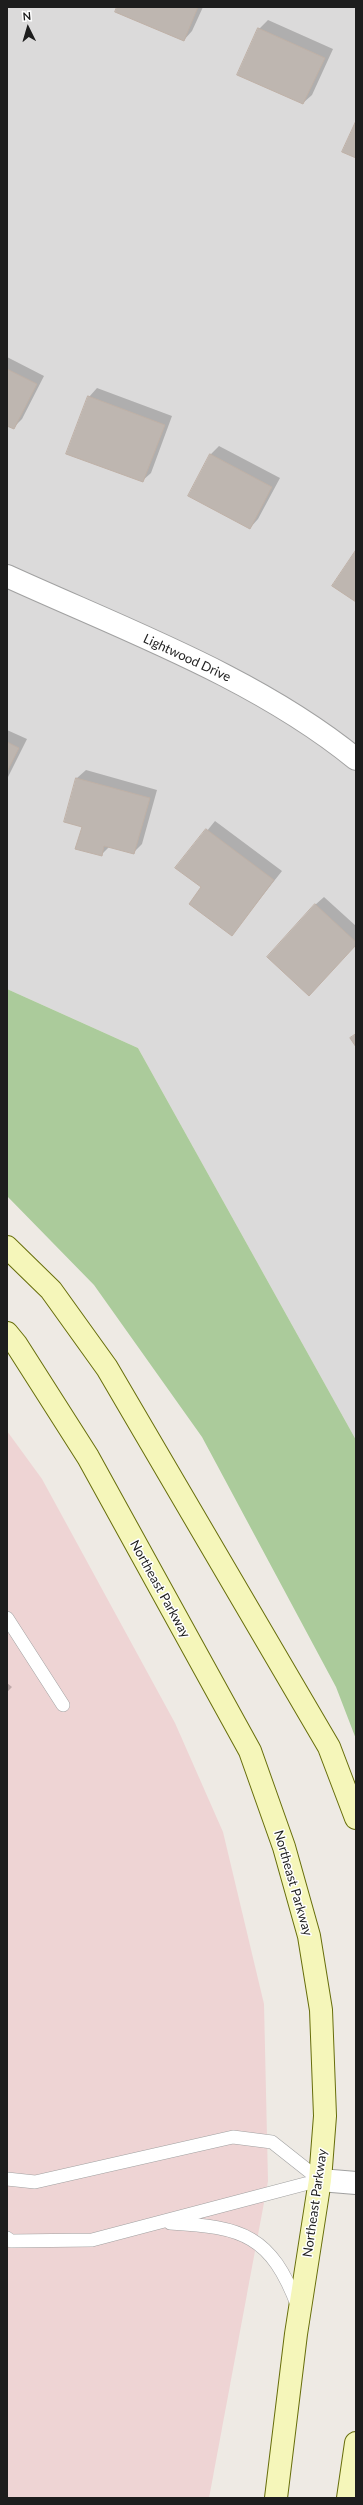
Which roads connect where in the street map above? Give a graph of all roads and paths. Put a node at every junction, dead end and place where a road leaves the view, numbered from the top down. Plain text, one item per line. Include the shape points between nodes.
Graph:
1 (7, 576) edge
2 (356, 759) edge
3 (7, 1247) edge
4 (7, 1333) edge
5 (7, 1618) edge
6 (64, 1705) dead end
7 (356, 1818) edge
8 (7, 2179) edge
9 (320, 2180) junction
10 (356, 2183) edge
11 (156, 2223) junction
12 (8, 2241) edge
13 (299, 2312) junction
14 (356, 2443) edge
15 (276, 2498) edge
16 (348, 2498) edge

1 - 2 street, Lightwood Drive via 235,680 323,733
3 - 7 street via 51,1290 107,1368 328,1747
4 - 9 street, Northeast Parkway via 88,1457 250,1751 284,1847 311,1951 321,2010 325,2116
5 - 6 lane
8 - 9 lane via 35,2182 233,2137 272,2142
9 - 10 street
9 - 11 lane
9 - 13 street, Northeast Parkway
11 - 12 lane via 92,2240
11 - 13 lane via 214,2225 240,2232 270,2254 287,2277
13 - 15 street, Northeast Parkway
14 - 16 street

